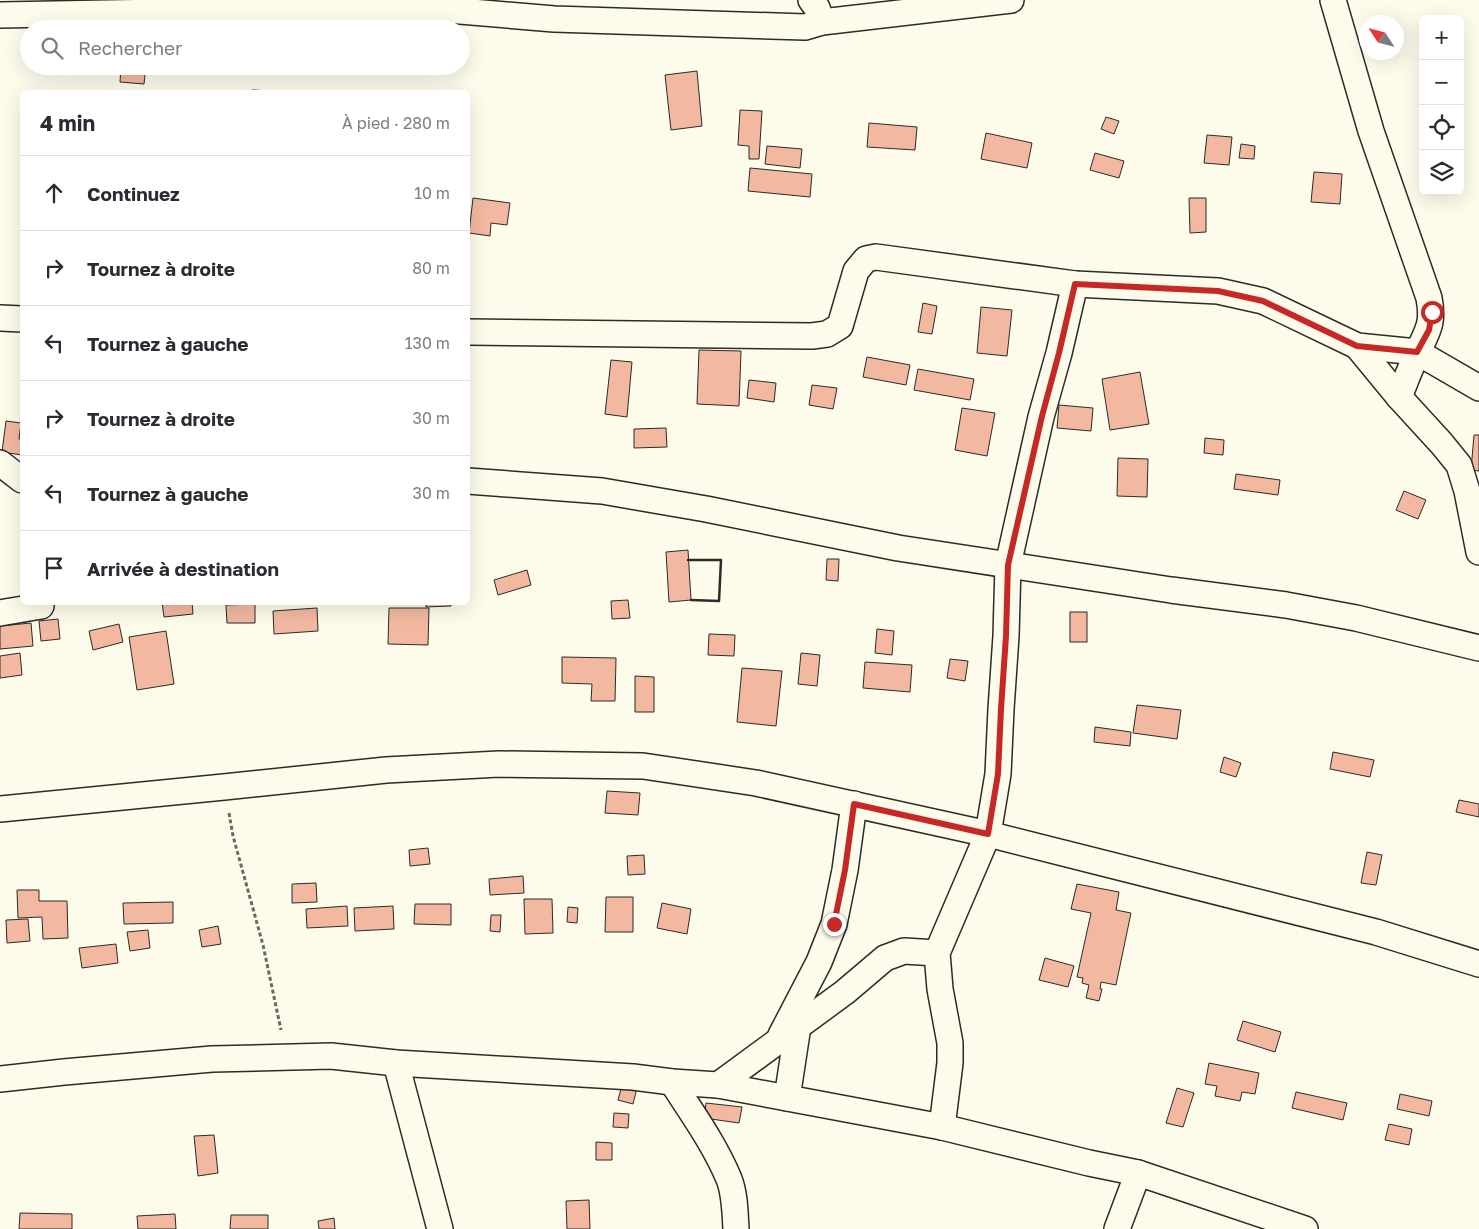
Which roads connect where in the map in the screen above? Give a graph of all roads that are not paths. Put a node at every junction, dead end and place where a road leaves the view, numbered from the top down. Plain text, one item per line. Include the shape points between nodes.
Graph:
1 (811, 0) edge
2 (1011, 0) edge
3 (1333, 0) edge
4 (0, 15) edge
5 (822, 22) junction
6 (1075, 284) junction
7 (0, 318) edge
8 (20, 319) edge
9 (470, 332) edge
10 (1357, 346) junction
11 (1417, 352) junction
12 (1479, 388) edge
13 (1398, 398) junction
14 (0, 463) edge
15 (20, 478) edge
16 (470, 481) edge
17 (1479, 552) edge
18 (1008, 565) junction
19 (41, 606) dead end
20 (0, 613) edge
21 (1479, 648) edge
22 (854, 804) junction
23 (0, 809) edge
24 (988, 834) junction
25 (937, 953) junction
26 (1479, 964) edge
27 (788, 1033) junction
28 (396, 1063) junction
29 (0, 1079) edge
30 (672, 1082) junction
31 (718, 1085) junction
32 (787, 1098) junction
33 (942, 1127) junction
34 (1138, 1173) junction
35 (440, 1229) edge
36 (736, 1229) edge
37 (1117, 1229) edge
38 (1305, 1229) edge

1 - 5 street
2 - 5 street
3 - 11 street via 1370,131 1429,298 1432,312 1429,330
4 - 5 street via 436,9 554,19 805,28
6 - 9 street via 876,256 866,259 856,271 840,326 827,334
6 - 10 street via 1218,291 1263,301
6 - 18 street
7 - 8 street
10 - 11 street
10 - 13 street
11 - 12 street
11 - 13 street
13 - 17 street via 1460,465
14 - 15 street
16 - 18 street via 602,491 898,548
18 - 21 street via 1286,605 1356,618
18 - 24 street via 998,774
19 - 20 street
22 - 23 street via 756,782 643,766 499,764 405,769
22 - 24 street
22 - 27 street via 834,924
24 - 25 street
24 - 26 street via 1263,902
25 - 27 street via 904,951 885,958
25 - 33 street via 950,1043
27 - 31 street
27 - 32 street
28 - 29 street via 331,1056 212,1060
28 - 30 street
28 - 35 street
30 - 31 street
30 - 36 street via 716,1152 729,1181
31 - 32 street
32 - 33 street
33 - 34 street
34 - 37 street
34 - 38 street

